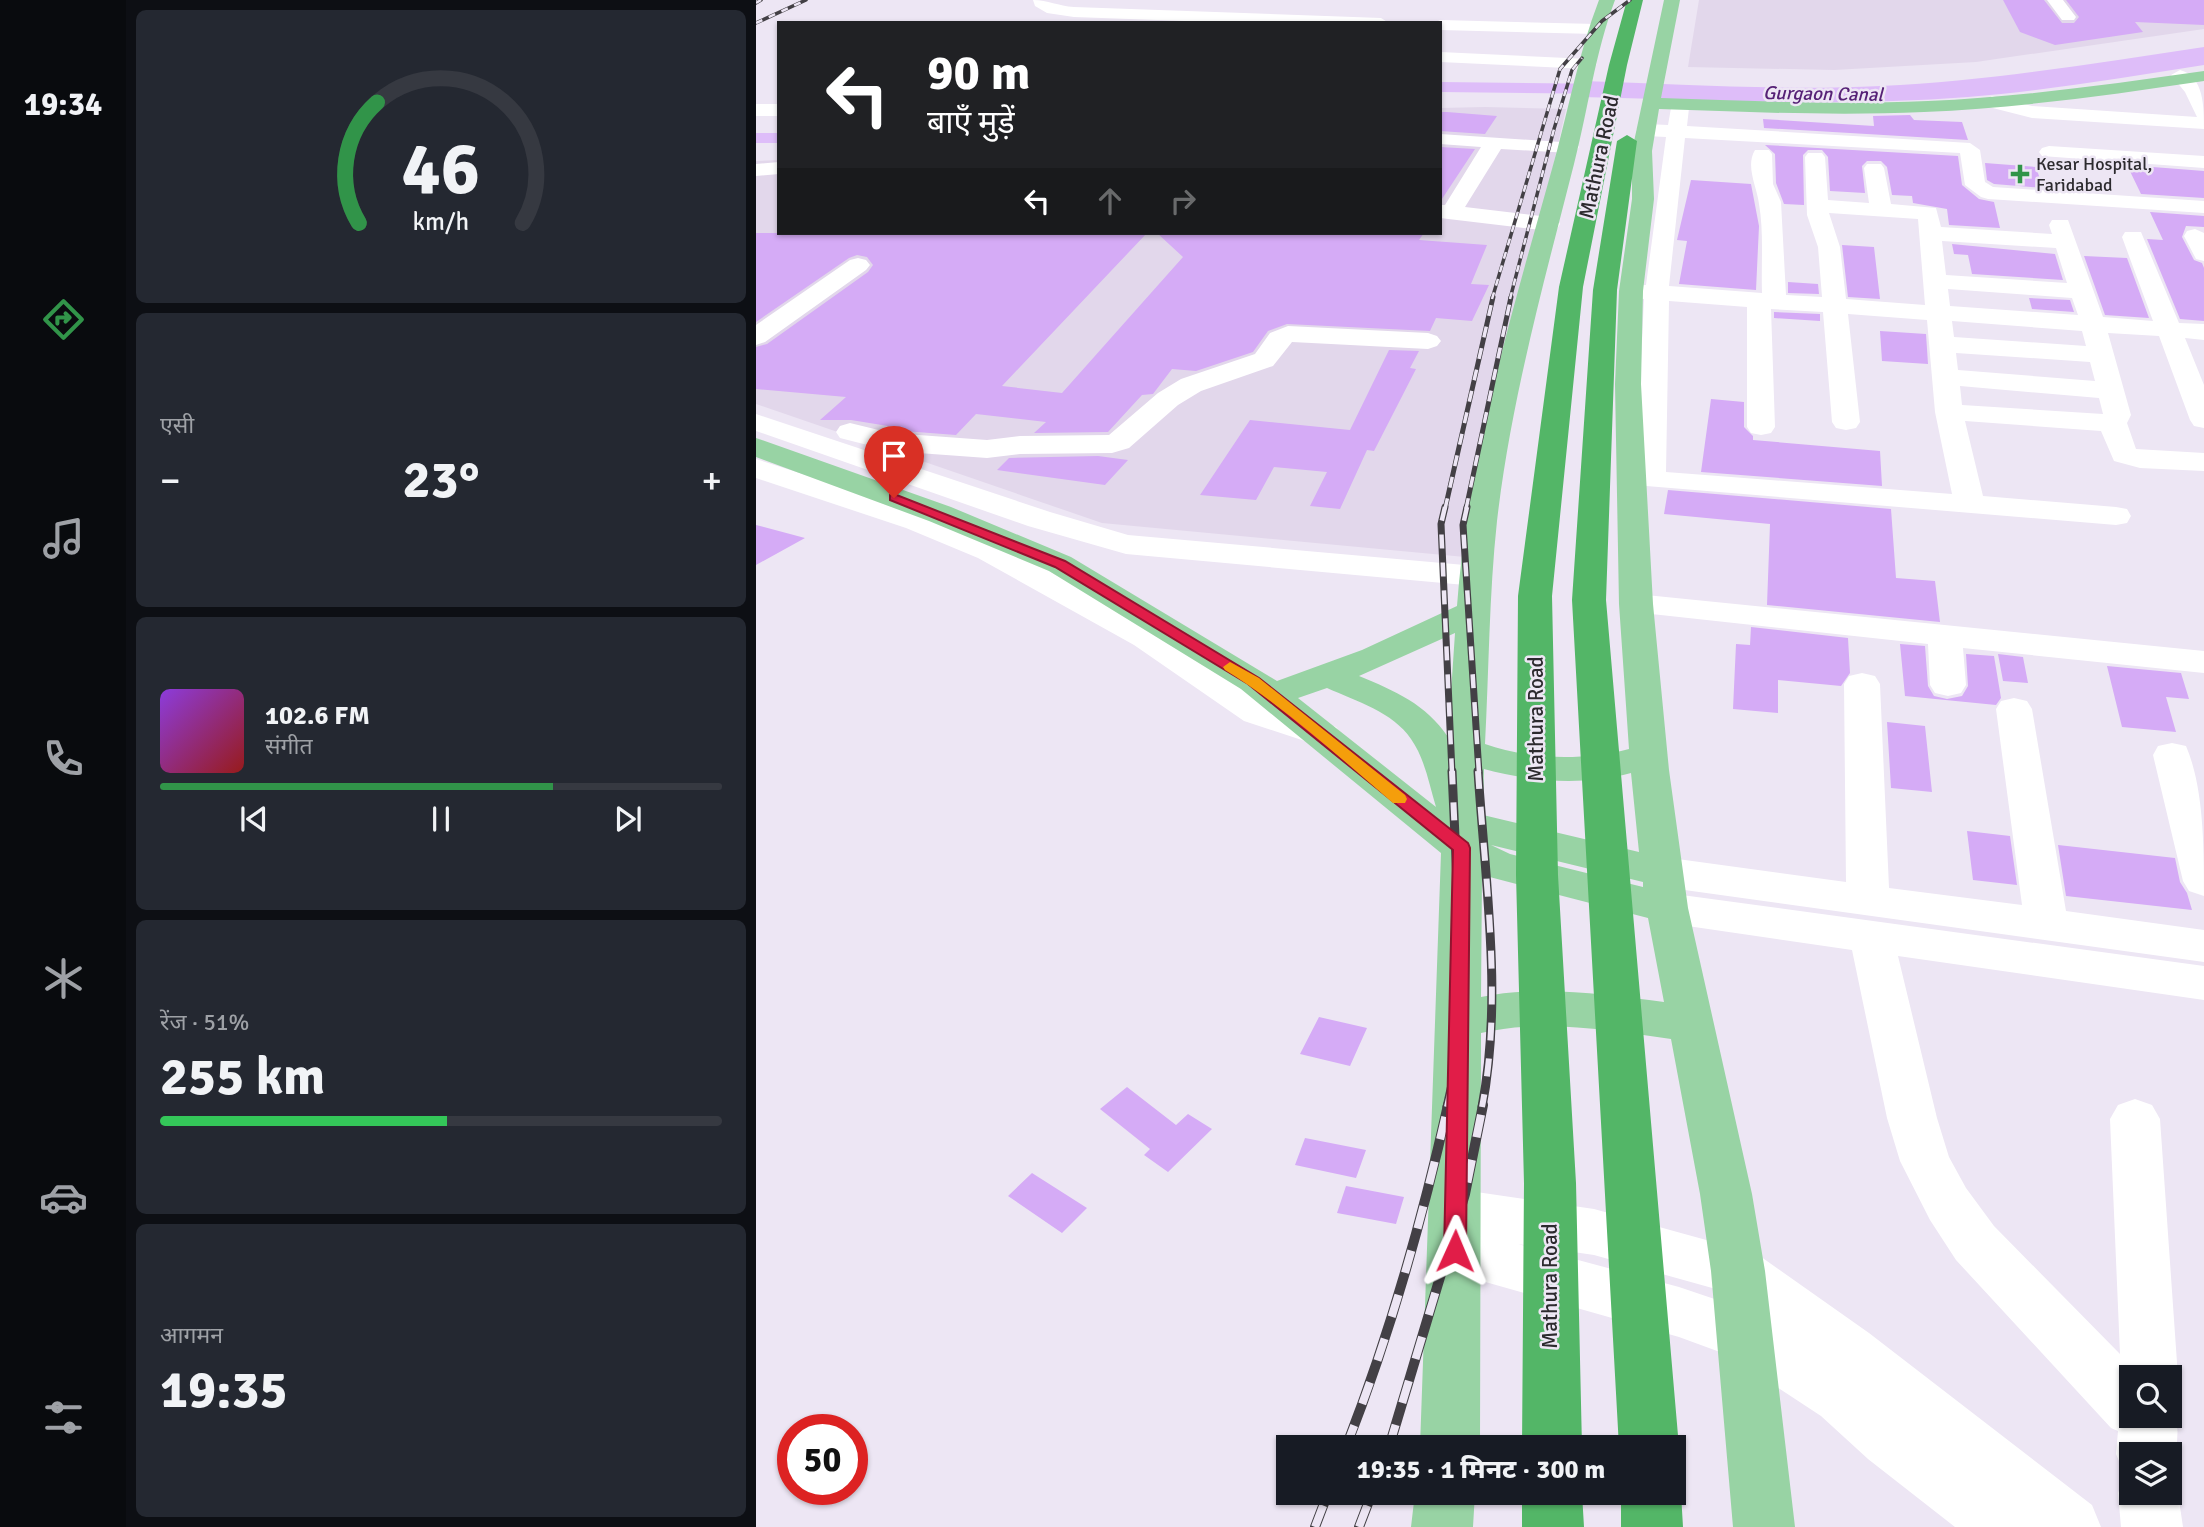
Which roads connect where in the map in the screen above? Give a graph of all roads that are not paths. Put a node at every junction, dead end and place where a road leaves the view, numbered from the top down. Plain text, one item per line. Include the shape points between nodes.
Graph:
1 (1041, 0) edge
2 (1607, 0) edge
3 (1635, 0) edge
4 (1656, 0) edge
5 (1672, 0) edge
6 (2055, 0) edge
7 (2068, 17) dead end
8 (1325, 21) edge
9 (1442, 24) edge
10 (1595, 37) junction
11 (1442, 39) edge
12 (1638, 56) dead end
13 (1442, 57) edge
14 (1442, 75) edge
15 (2195, 81) edge
16 (1621, 93) junction
17 (1992, 102) junction
18 (1781, 106) junction
19 (756, 110) edge
20 (777, 110) edge
21 (2204, 114) edge
22 (2021, 123) junction
23 (2204, 123) edge
24 (1676, 132) junction
25 (1443, 139) dead end
26 (1494, 142) junction
27 (2191, 142) dead end
28 (1569, 147) junction
29 (2049, 152) dead end
30 (1762, 153) dead end
31 (1815, 156) dead end
32 (2204, 162) edge
33 (777, 168) edge
34 (1874, 168) dead end
35 (756, 170) edge
36 (1818, 206) junction
37 (2204, 207) edge
38 (1881, 209) junction
39 (1446, 212) edge
40 (1549, 224) junction
41 (2133, 237) dead end
42 (1938, 257) junction
43 (2048, 264) dead end
44 (858, 265) dead end
45 (2074, 266) junction
46 (2082, 291) junction
47 (1645, 292) junction
48 (1766, 301) junction
49 (1835, 306) junction
50 (1937, 313) junction
51 (2093, 324) junction
52 (2169, 329) junction
53 (2204, 332) edge
54 (756, 337) edge
55 (1428, 341) dead end
56 (1941, 344) junction
57 (2102, 355) junction
58 (1945, 377) junction
59 (2111, 391) junction
60 (756, 396) edge
61 (1948, 412) junction
62 (2204, 420) edge
63 (2112, 421) junction
64 (756, 422) edge
65 (1846, 422) dead end
66 (1761, 427) dead end
67 (756, 447) edge
68 (2204, 462) edge
69 (756, 468) edge
70 (1642, 478) junction
71 (1969, 503) junction
72 (2116, 516) dead end
73 (1475, 593) junction
74 (1636, 604) junction
75 (1944, 636) junction
76 (2204, 662) edge
77 (1329, 676) junction
78 (1862, 684) dead end
79 (1948, 685) dead end
80 (1262, 688) junction
81 (2014, 709) dead end
82 (1322, 735) junction
83 (1466, 750) junction
84 (2172, 755) dead end
85 (1649, 756) junction
86 (1451, 831) junction
87 (2204, 881) edge
88 (1665, 890) junction
89 (1869, 918) junction
90 (2046, 924) junction
91 (2204, 946) edge
92 (2204, 983) edge
93 (1459, 1020) junction
94 (1690, 1024) junction
95 (2135, 1119) dead end
96 (1455, 1232) junction
97 (1738, 1271) junction
98 (1746, 1336) junction
99 (2142, 1365) edge
100 (2119, 1391) edge
101 (1450, 1435) edge
102 (1552, 1435) edge
103 (1648, 1435) edge
104 (1444, 1505) edge
105 (1552, 1505) edge
106 (1651, 1505) edge
107 (2149, 1505) edge
108 (1442, 1527) edge
109 (1553, 1527) edge
110 (1652, 1527) edge
111 (1764, 1527) edge
112 (2004, 1527) edge
113 (2070, 1527) edge
114 (2152, 1527) edge

1 - 8 street via 1040,4 1053,10 1074,12
2 - 10 main road, Mathura Road
3 - 16 highway, Mathura Road
4 - 12 highway
5 - 16 main road, Mathura Road via 1661,45
6 - 7 street
9 - 10 street
10 - 11 street
10 - 16 main road, Mathura Road
13 - 16 street
14 - 16 street
15 - 17 main road
15 - 18 main road via 2032,95
15 - 21 street
16 - 18 main road
16 - 24 street
16 - 28 main road
16 - 47 main road via 1642,151
16 - 102 highway, Mathura Road via 1571,287 1535,596 1537,875 1550,1183
16 - 103 highway, Mathura Road via 1605,289 1589,600
17 - 18 main road via 1885,108
17 - 22 street
19 - 20 street
22 - 23 street
22 - 27 street
24 - 37 street via 1963,147 1970,150 1975,185 1988,193
24 - 47 street
25 - 26 street
26 - 28 street
26 - 39 street
28 - 40 main road
29 - 32 street
30 - 48 street via 1763,184 1770,202
31 - 36 street
33 - 35 street
34 - 38 street
36 - 38 street
36 - 49 street via 1829,247
38 - 42 street via 1927,212
39 - 40 street
40 - 73 main road via 1512,358 1482,519
41 - 52 street
42 - 45 street via 2063,233
42 - 46 street
42 - 50 street
43 - 45 street
44 - 54 street
45 - 46 street
46 - 51 street
47 - 48 street
47 - 70 main road via 1628,384
48 - 49 street
48 - 66 street
49 - 50 street
49 - 65 street
50 - 51 street
50 - 56 street
51 - 52 street
51 - 57 street
52 - 53 street
52 - 62 street
55 - 60 street via 1288,334 1279,338 1264,360 1191,385 1112,444 988,449 891,442 824,424
56 - 57 street
56 - 58 street
57 - 59 street
58 - 59 street
58 - 61 street
59 - 63 street via 2117,415
61 - 63 street
61 - 71 street
63 - 68 street via 2124,455
64 - 73 street via 1039,519 1126,544
67 - 80 main road via 940,514 1060,564
69 - 82 street via 917,521 989,551 1146,638 1257,713
70 - 71 street
70 - 74 main road
71 - 72 street
73 - 77 main road via 1395,650
73 - 83 main road
74 - 75 street
74 - 85 main road
75 - 76 street
75 - 79 street
77 - 80 main road
77 - 86 main road via 1415,719 1440,757
78 - 89 street
80 - 82 main road
81 - 90 street
82 - 86 main road
83 - 85 main road via 1498,761 1556,769 1610,767
83 - 86 main road
84 - 87 street
85 - 88 main road
86 - 88 main road via 1498,865
86 - 93 main road
88 - 89 street
88 - 94 main road
89 - 90 street
89 - 92 street
89 - 100 street via 1925,1161 1975,1244
90 - 91 street
93 - 94 main road via 1515,1008 1605,1012
93 - 96 main road
94 - 97 main road
95 - 99 street
96 - 97 street via 1594,1232
96 - 98 street
96 - 101 main road
97 - 98 main road
97 - 113 street via 1849,1352
98 - 111 main road
98 - 112 street via 1841,1396
104 - 108 main road
105 - 109 highway
106 - 110 highway
107 - 114 street

